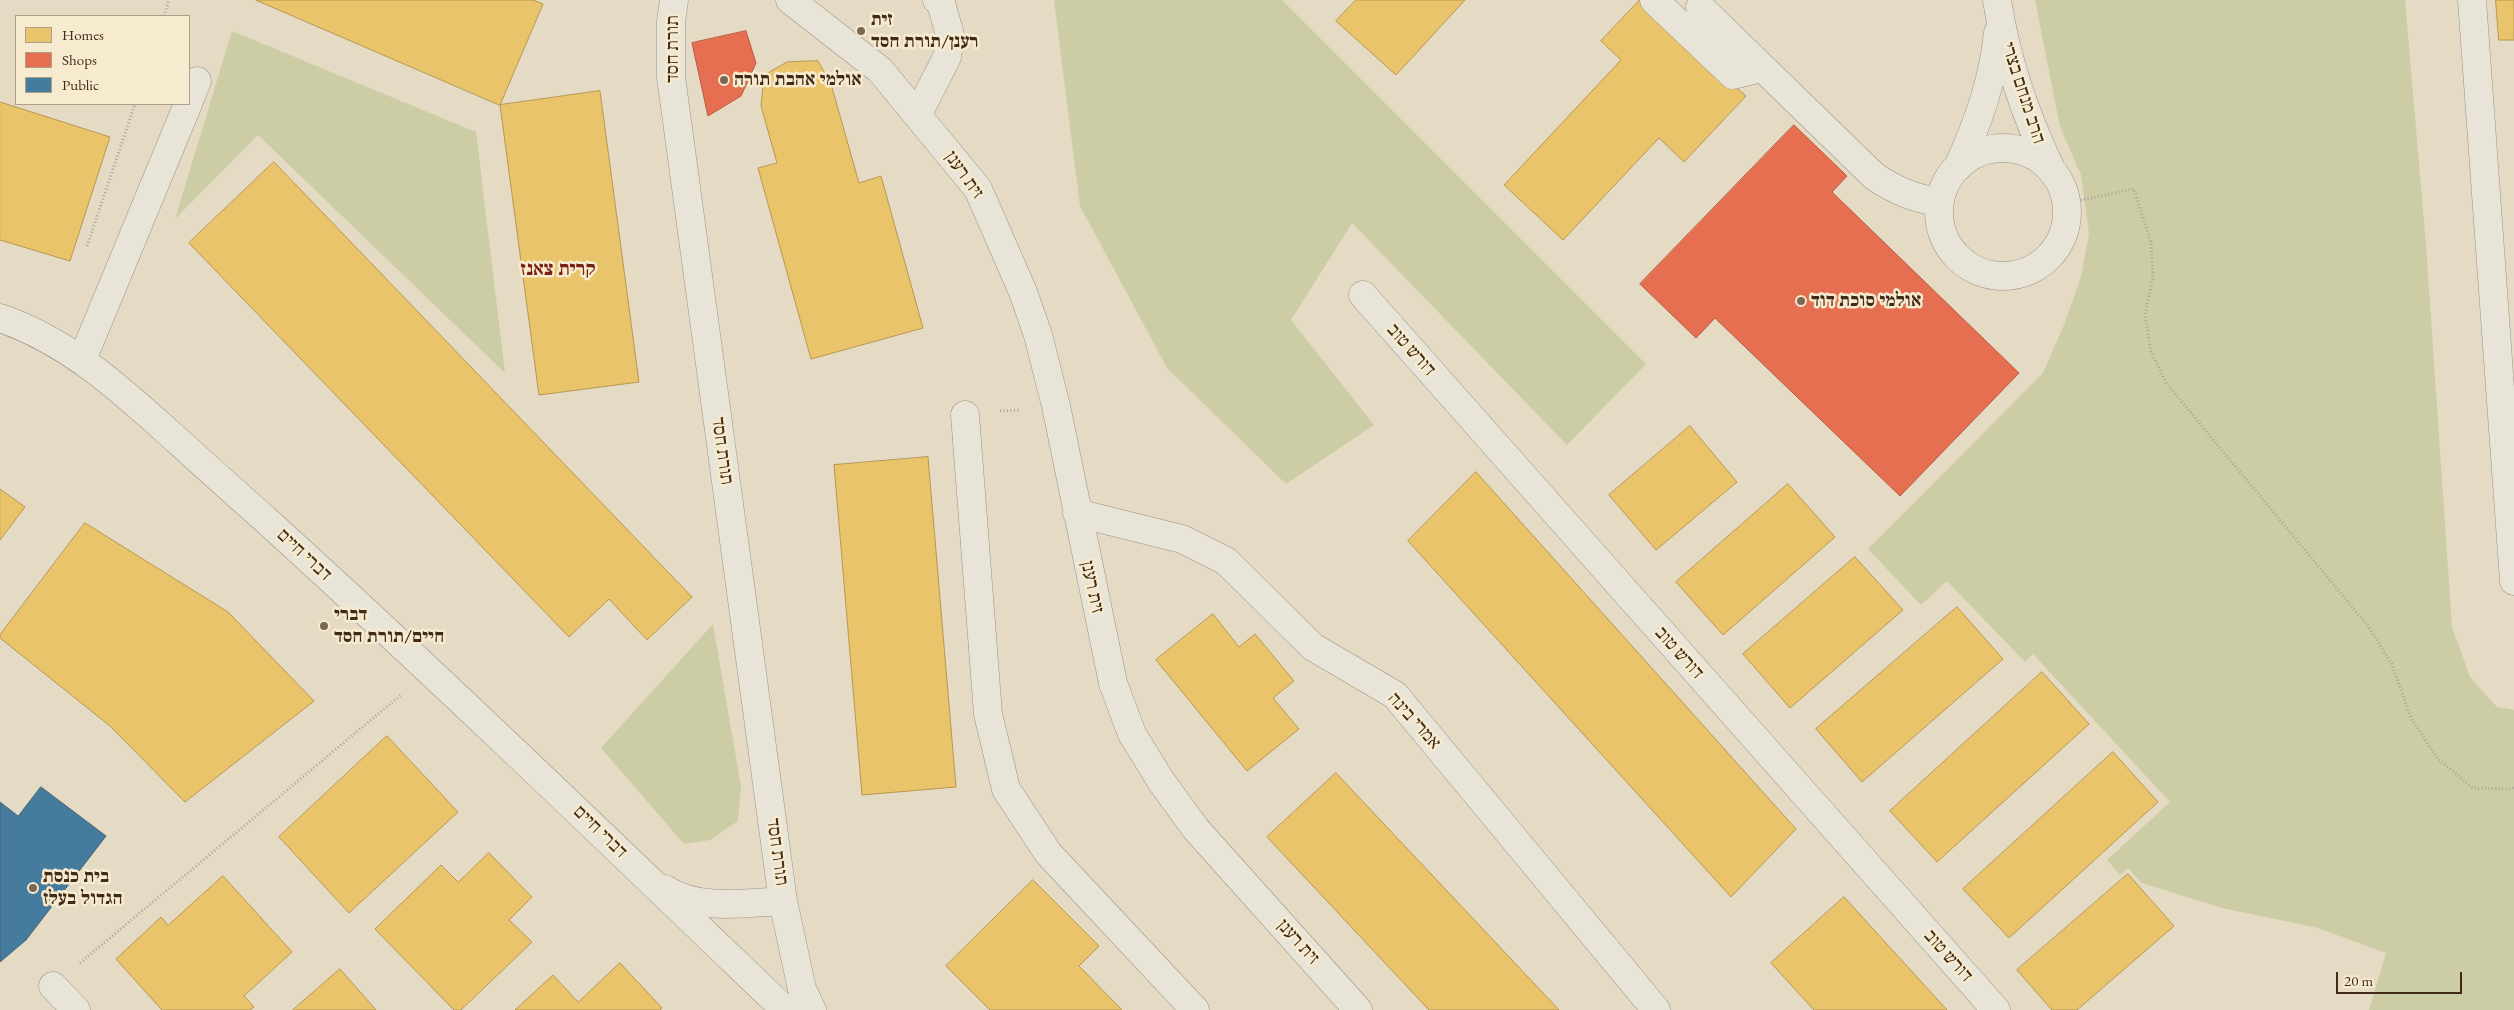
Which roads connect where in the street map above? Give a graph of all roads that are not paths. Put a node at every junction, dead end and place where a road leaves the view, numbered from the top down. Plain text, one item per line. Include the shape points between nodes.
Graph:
1 (674, 0) edge
2 (790, 0) edge
3 (937, 0) edge
4 (1654, 0) edge
5 (2472, 0) edge
6 (1700, 7) dead end
7 (1998, 8) edge
8 (1762, 68) junction
9 (187, 105) edge
10 (918, 114) junction
11 (1958, 167) junction
12 (2050, 167) junction
13 (1940, 202) junction
14 (1362, 296) dead end
15 (0, 318) edge
16 (82, 360) junction
17 (965, 414) road end
18 (1077, 514) junction
19 (2514, 581) edge
20 (631, 862) junction
21 (783, 901) junction
22 (53, 986) road end
23 (76, 1010) edge
24 (785, 1010) edge
25 (812, 1010) edge
26 (1195, 1010) edge
27 (1358, 1010) edge
28 (1656, 1010) edge
29 (1996, 1010) edge

1 - 21 street, תורת חסד via 671,78
2 - 10 street, זית רענן via 880,70
3 - 10 street via 941,3 950,35 947,57
4 - 8 street via 1733,75
5 - 19 street
6 - 8 street
7 - 11 street, הרב מנחם בצרי via 1996,50 1984,104
7 - 12 street, הרב מנחם בצרי via 2022,103
8 - 13 street via 1874,176 1907,195
9 - 16 street
10 - 18 street, זית רענן via 978,189 1024,292 1056,406
11 - 12 street via 1994,148 2014,148 2033,155
11 - 13 street via 1946,183
12 - 13 street via 2061,183 2068,203 2067,223 2060,244 2046,261 2026,272 2004,276 1982,272 1963,262 1948,245 1940,224
14 - 29 street, דורש טוב
15 - 16 street, דברי חיים via 44,337
16 - 20 street, דברי חיים via 124,392
17 - 26 street via 988,714 1006,789 1048,853
18 - 27 street, זית רענן via 1113,683 1132,734 1195,828
18 - 28 street, אמרי בינה via 1182,538 1226,561 1313,647 1395,695
20 - 21 street, דברי חיים via 668,891 693,901 728,904
20 - 24 street, דברי חיים
21 - 25 street via 802,989
22 - 23 street

